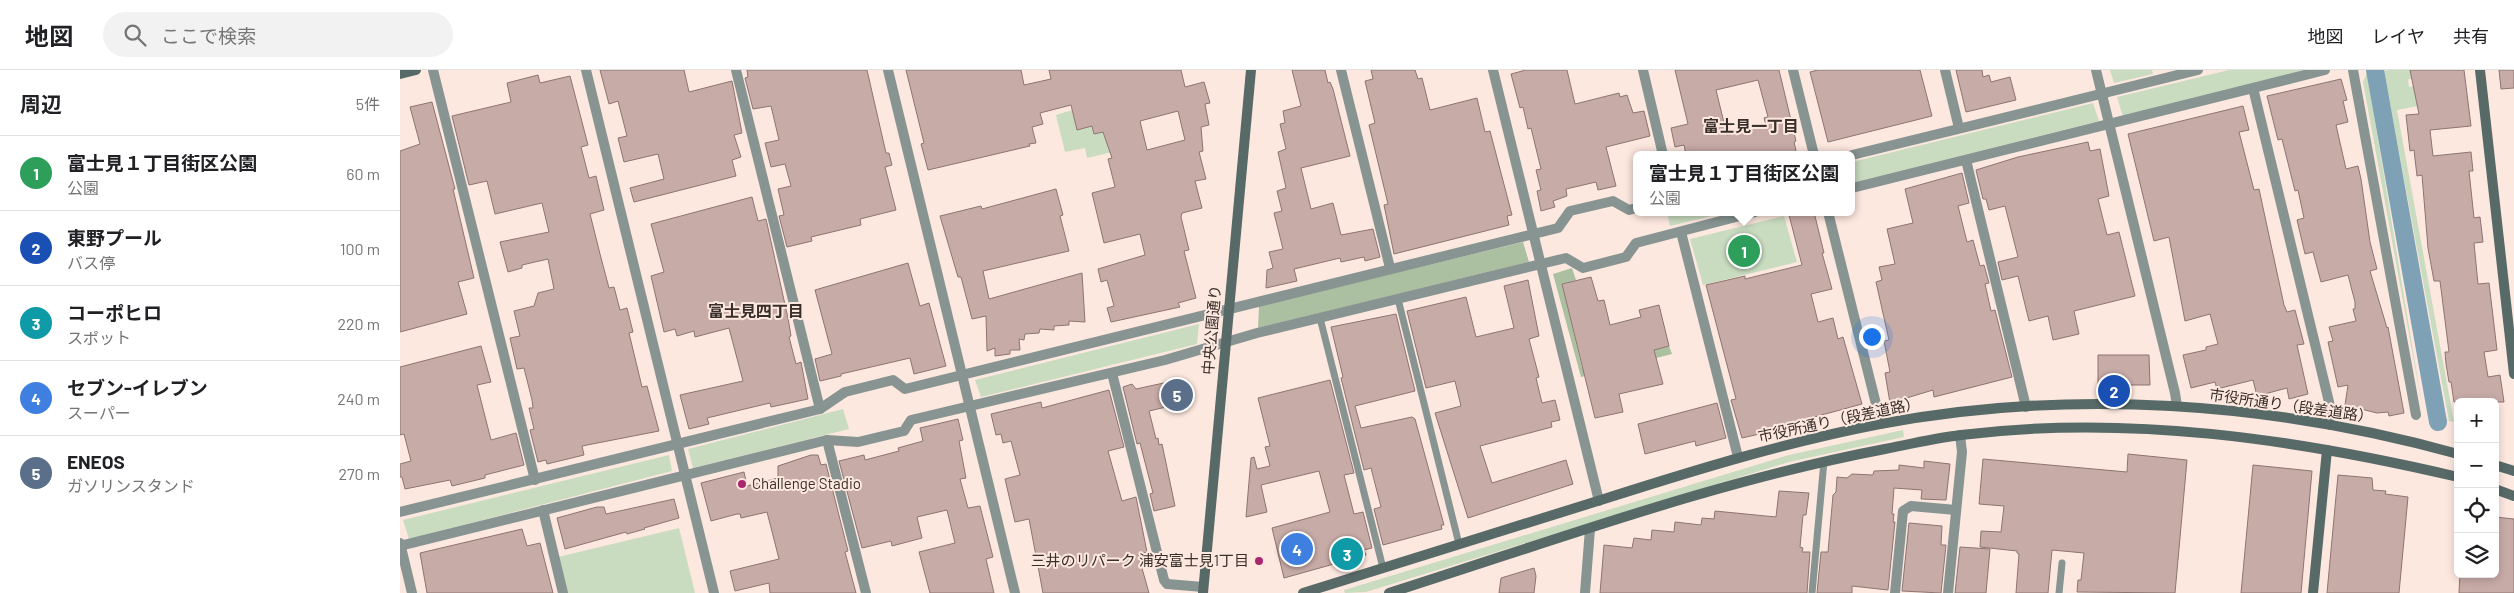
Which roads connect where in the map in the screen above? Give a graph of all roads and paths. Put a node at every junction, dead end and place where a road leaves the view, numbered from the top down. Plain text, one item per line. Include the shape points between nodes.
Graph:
1 (416, 70) edge
2 (433, 70) edge
3 (586, 70) edge
4 (736, 70) edge
5 (888, 70) edge
6 (1251, 70) edge
7 (1341, 70) edge
8 (1493, 70) edge
9 (1642, 70) edge
10 (1793, 70) edge
11 (1945, 70) edge
12 (2096, 70) edge
13 (2198, 70) edge
14 (2325, 70) edge
15 (2353, 70) edge
16 (2480, 70) edge
17 (400, 74) edge
18 (2253, 88) junction
19 (2102, 94) junction
20 (2109, 125) junction
21 (1959, 128) junction
22 (1662, 151) edge
23 (1813, 151) edge
24 (1855, 154) edge
25 (1966, 160) junction
26 (1855, 187) edge
27 (1633, 209) edge
28 (1740, 216) edge
29 (1829, 216) edge
30 (1681, 232) junction
31 (1533, 233) junction
32 (1541, 264) junction
33 (1390, 268) junction
34 (1398, 299) junction
35 (1229, 308) junction
36 (1320, 318) junction
37 (1225, 344) junction
38 (2514, 369) edge
39 (1112, 373) junction
40 (962, 374) junction
41 (2177, 406) junction
42 (2026, 407) junction
43 (970, 408) junction
44 (820, 409) junction
45 (2416, 415) dead end
46 (1881, 424) junction
47 (2330, 425) junction
48 (1960, 435) junction
49 (827, 440) junction
50 (678, 444) junction
51 (2327, 450) junction
52 (2454, 453) edge
53 (1738, 457) junction
54 (1824, 460) junction
55 (2499, 466) edge
56 (2514, 471) edge
57 (685, 475) junction
58 (2454, 476) edge
59 (535, 480) junction
60 (2499, 491) edge
61 (2514, 496) edge
62 (1599, 501) junction
63 (543, 510) junction
64 (1956, 510) junction
65 (400, 512) edge
66 (1590, 529) junction
67 (1459, 544) junction
68 (400, 545) edge
69 (2062, 562) dead end
70 (1383, 568) junction
71 (1203, 590) edge
72 (412, 593) edge
73 (563, 593) edge
74 (714, 593) edge
75 (866, 593) edge
76 (1015, 593) edge
77 (1303, 593) edge
78 (1389, 593) edge
79 (1584, 593) edge
80 (1812, 593) edge
81 (1895, 593) edge
82 (1948, 593) edge
83 (2059, 593) edge
84 (2313, 593) edge

1 - 17 street
2 - 59 street
3 - 50 street
4 - 44 street
5 - 40 street
6 - 35 street, 中央公園通り
7 - 33 street
8 - 31 street
9 - 22 street
10 - 23 street
11 - 21 street
12 - 19 street
13 - 19 street
14 - 18 street
15 - 45 street
16 - 38 street
18 - 20 street
18 - 47 street via 2330,406
19 - 20 street
19 - 21 street
20 - 25 street
20 - 41 street
21 - 24 street
25 - 26 street
25 - 42 street
27 - 31 street via 1629,210 1613,201 1570,211 1558,228
28 - 30 street
29 - 46 street
30 - 32 street via 1636,243 1626,257 1583,268 1566,258
30 - 53 street
31 - 32 street
31 - 33 street
32 - 34 street
32 - 62 street
33 - 35 street
34 - 36 street
34 - 67 lane
35 - 37 street, 中央公園通り
35 - 40 street
36 - 37 street via 1252,334
36 - 70 lane
37 - 39 street
37 - 71 street, 中央公園通り
39 - 43 street
39 - 71 street via 1164,580 1168,584
40 - 43 street
40 - 44 street via 905,389 893,380 845,392
41 - 42 street, 市役所通り（段差道路）
41 - 47 street, 市役所通り（段差道路） via 2257,413
42 - 46 street, 市役所通り（段差道路）
43 - 49 street via 911,420 904,431 858,442
43 - 76 street
44 - 50 street
46 - 53 street, 市役所通り（段差道路）
47 - 52 street, 市役所通り（段差道路）
48 - 51 street via 2138,428
48 - 54 street
48 - 64 street via 1962,452
49 - 57 street
49 - 75 street
50 - 57 street
50 - 59 street
51 - 58 street
51 - 84 street
53 - 62 street, 市役所通り（段差道路）
54 - 66 street via 1750,478
54 - 80 lane
55 - 56 street
57 - 63 street
57 - 74 street
59 - 65 street
60 - 61 street
62 - 67 street, 市役所通り（段差道路）
63 - 68 street
63 - 73 street
64 - 81 street via 1911,506 1903,511
64 - 82 street
66 - 78 street
66 - 79 street
67 - 70 street, 市役所通り（段差道路）
68 - 72 street
69 - 83 lane
70 - 77 street, 市役所通り（段差道路）

